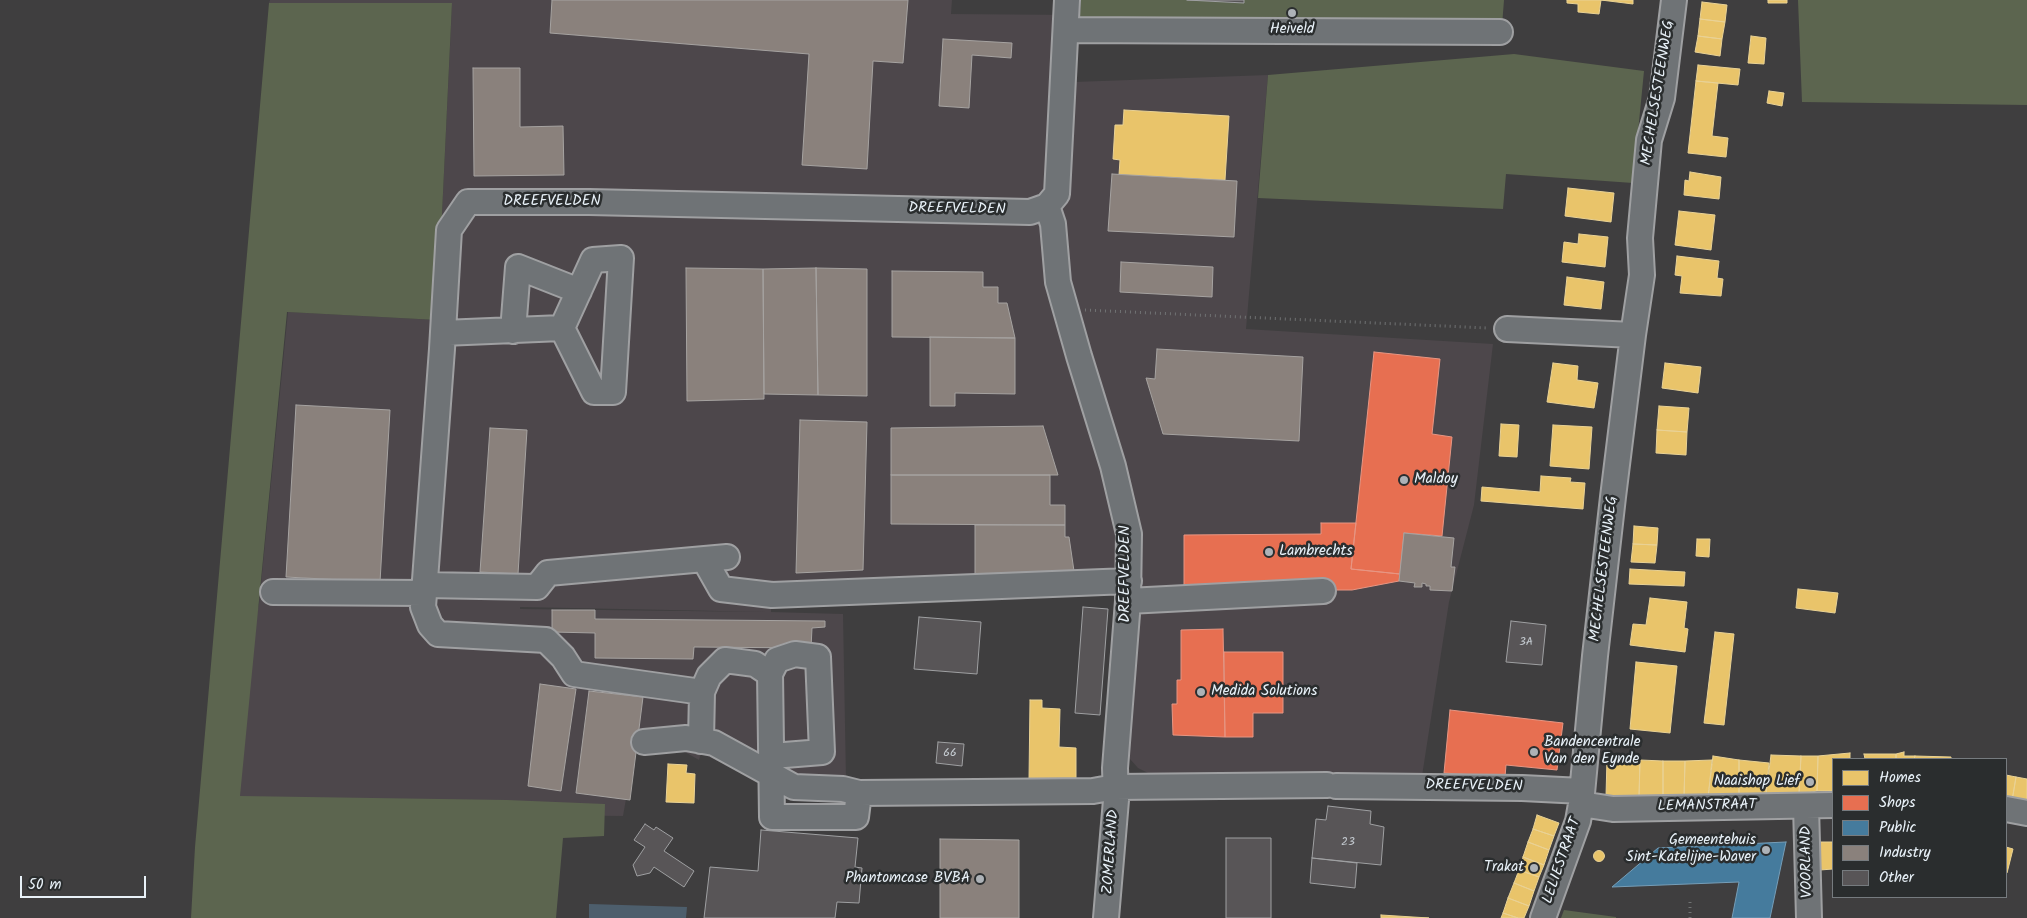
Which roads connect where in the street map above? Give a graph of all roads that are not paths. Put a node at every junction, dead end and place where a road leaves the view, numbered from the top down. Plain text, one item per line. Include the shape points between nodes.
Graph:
1 (1067, 0) edge
2 (1674, 0) edge
3 (1066, 30) junction
4 (1500, 32) dead end
5 (1047, 206) junction
6 (579, 291) junction
7 (562, 328) junction
8 (1507, 329) road end
9 (513, 331) junction
10 (443, 333) junction
11 (1633, 335) junction
12 (1128, 591) junction
13 (1323, 591) dead end
14 (273, 592) dead end
15 (424, 595) junction
16 (770, 674) junction
17 (702, 692) junction
18 (701, 740) junction
19 (644, 742) dead end
20 (772, 765) junction
21 (1115, 787) junction
22 (859, 793) junction
23 (1582, 797) junction
24 (1832, 805) edge
25 (1806, 806) junction
26 (2007, 809) edge
27 (2027, 813) edge
28 (1106, 918) edge
29 (1543, 918) edge
30 (1809, 918) edge

1 - 3 street
2 - 11 street, MECHELSESTEENWEG via 1662,98 1649,140 1640,238 1642,275
3 - 4 street
3 - 5 street via 1057,194
5 - 10 street, DREEFVELDEN via 1030,212 468,202 449,230
5 - 12 street, DREEFVELDEN via 1053,224 1058,282 1065,310 1123,503 1129,534
6 - 7 street
6 - 7 street via 593,260 620,258 613,392 594,392
6 - 9 street via 518,267
7 - 9 street
8 - 11 street
9 - 10 street
10 - 15 street, DREEFVELDEN
11 - 23 street, MECHELSESTEENWEG via 1596,647
12 - 13 street
12 - 15 street via 772,595 721,589 716,558 548,573 536,587
12 - 21 street, DREEFVELDEN
14 - 15 street
15 - 17 street via 430,625 438,634 546,640 564,657 574,674
16 - 17 street via 755,664 725,660 709,676
16 - 20 street
16 - 20 street via 778,660 795,654 818,657 822,752
17 - 18 street
18 - 19 street, DREEFVELDEN via 686,738
18 - 20 street, DREEFVELDEN
20 - 22 street, DREEFVELDEN via 794,787
20 - 22 street via 772,817 856,817
21 - 22 street, DREEFVELDEN
21 - 23 street, DREEFVELDEN via 1522,788
21 - 28 street, ZOMERLAND
23 - 25 street, LEMANSTRAAT via 1613,808
23 - 29 street, LELIESTRAAT via 1578,821
24 - 25 street, LEMANSTRAAT
25 - 30 street, VOORLAND
26 - 27 street

